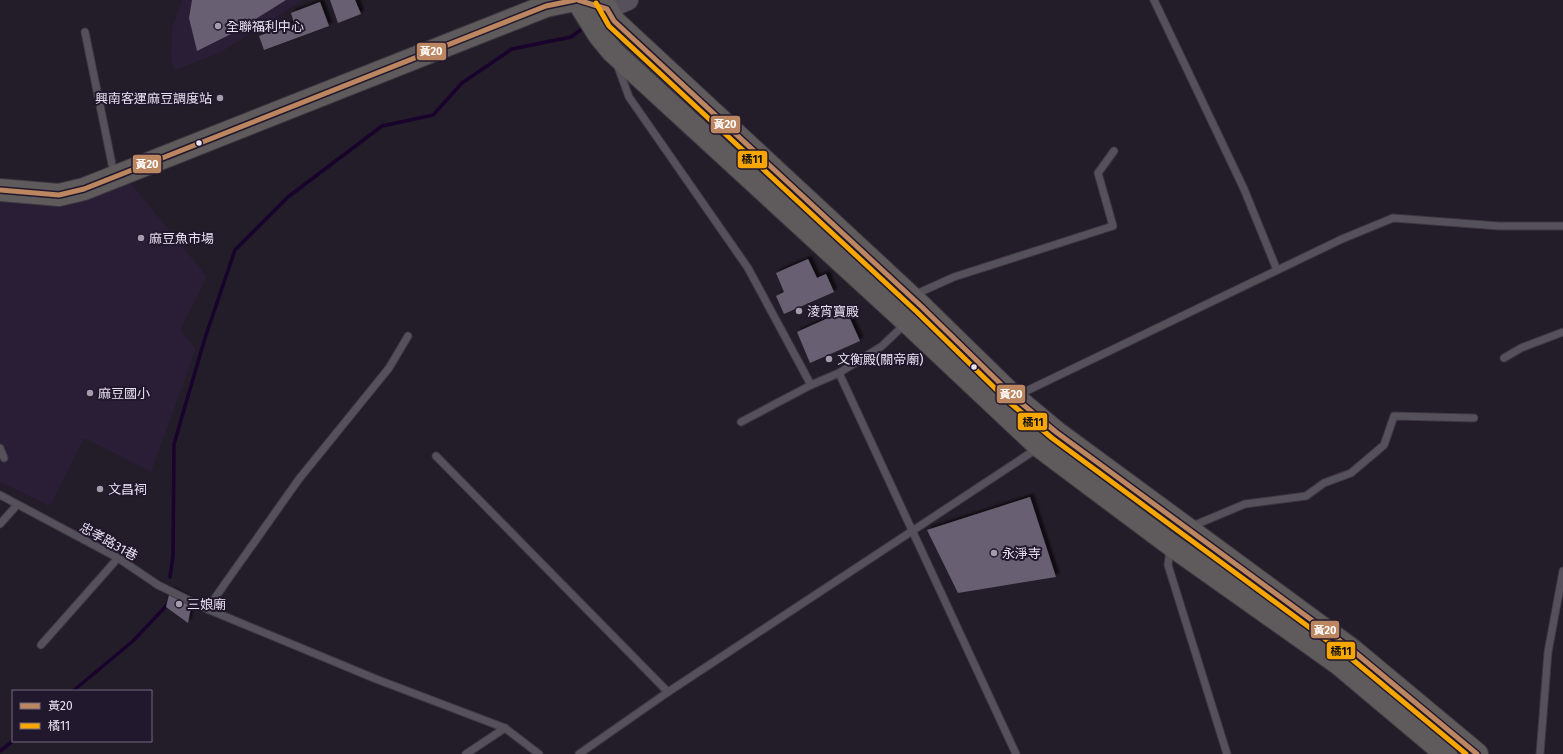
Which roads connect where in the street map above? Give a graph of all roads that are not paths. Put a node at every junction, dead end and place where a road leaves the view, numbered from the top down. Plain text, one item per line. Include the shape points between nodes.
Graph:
1 (577, 0) edge
2 (628, 0) edge
3 (1154, 0) edge
4 (604, 4) edge
5 (85, 32) dead end
6 (613, 52) junction
7 (1114, 151) dead end
8 (115, 176) junction
9 (0, 190) edge
10 (1563, 226) edge
11 (1277, 270) junction
12 (916, 302) junction
13 (907, 322) junction
14 (1563, 332) edge
15 (408, 336) dead end
16 (1504, 358) dead end
17 (839, 373) junction
18 (811, 385) junction
19 (1014, 397) junction
20 (1474, 418) dead end
21 (741, 422) dead end
22 (1056, 432) junction
23 (1040, 447) junction
24 (0, 448) edge
25 (436, 456) dead end
26 (4, 458) dead end
27 (0, 495) edge
28 (17, 505) junction
29 (0, 524) edge
30 (1187, 528) junction
31 (912, 531) junction
32 (1171, 545) junction
33 (118, 558) junction
34 (1563, 571) edge
35 (207, 609) junction
36 (41, 644) dead end
37 (668, 692) junction
38 (505, 728) junction
39 (466, 754) edge
40 (539, 754) edge
41 (579, 754) edge
42 (1016, 754) edge
43 (1226, 754) edge
44 (1446, 754) edge
45 (1477, 754) edge
46 (1540, 754) edge

1 - 4 main road
1 - 6 main road
1 - 8 main road via 546,6
2 - 4 street
3 - 11 lane via 1244,189
4 - 12 main road via 614,21
5 - 8 lane
6 - 13 main road
6 - 18 lane via 629,97 748,268
7 - 12 lane via 1098,173 1114,226 954,277
8 - 9 main road via 84,189 59,194
10 - 11 lane via 1499,226 1393,218
11 - 19 lane
12 - 13 lane
12 - 19 main road
13 - 17 lane via 882,346
13 - 23 main road
14 - 16 lane via 1521,348
15 - 35 lane via 389,368 299,479
17 - 18 lane
17 - 31 lane
18 - 21 lane
19 - 22 main road
20 - 30 lane via 1394,416 1384,445 1351,473 1324,483 1306,496 1245,504
22 - 23 lane
22 - 30 main road
23 - 31 lane
23 - 32 main road
24 - 26 lane
25 - 37 lane
27 - 28 lane, 忠孝路31巷
28 - 29 lane
28 - 33 lane, 忠孝路31巷
30 - 45 main road via 1351,649
31 - 37 lane
31 - 42 lane
32 - 43 lane via 1168,565
32 - 44 main road via 1339,664
33 - 35 lane, 忠孝路31巷 via 158,585
33 - 36 lane
34 - 46 lane via 1548,652
35 - 38 lane, 忠孝路31巷 via 376,679
37 - 41 lane
38 - 39 lane
38 - 40 lane, 忠孝路31巷

